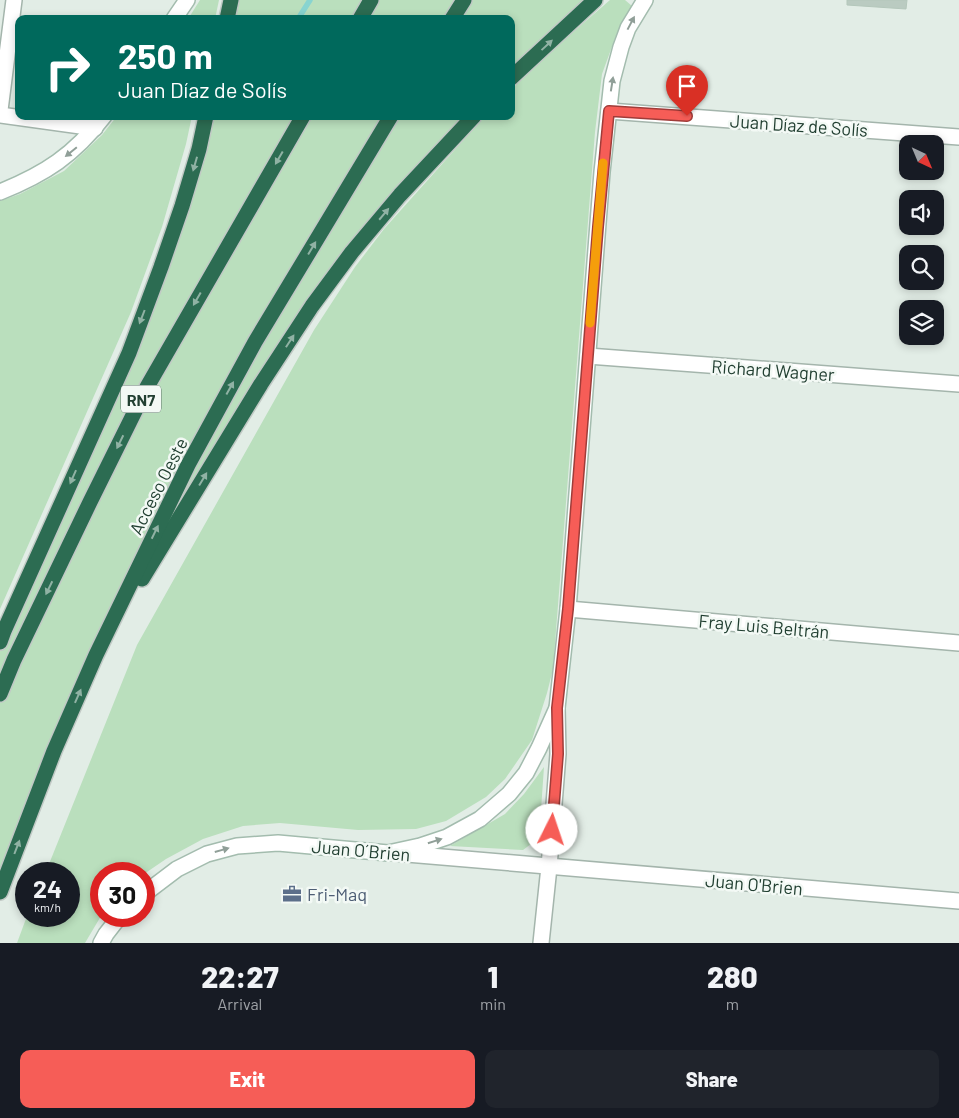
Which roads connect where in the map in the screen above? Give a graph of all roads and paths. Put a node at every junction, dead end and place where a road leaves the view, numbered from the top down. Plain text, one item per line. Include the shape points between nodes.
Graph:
1 (14, 0) edge
2 (187, 0) edge
3 (231, 0) edge
4 (371, 0) edge
5 (464, 0) edge
6 (595, 0) edge
7 (644, 0) edge
8 (177, 15) edge
9 (228, 15) edge
10 (362, 15) edge
11 (455, 15) edge
12 (515, 74) edge
13 (0, 110) edge
14 (609, 111) junction
15 (0, 115) edge
16 (15, 116) edge
17 (71, 120) edge
18 (205, 120) edge
19 (301, 120) edge
20 (389, 120) edge
21 (470, 120) edge
22 (99, 122) edge
23 (959, 136) edge
24 (0, 192) edge
25 (588, 356) junction
26 (959, 384) edge
27 (568, 609) junction
28 (0, 642) edge
29 (959, 643) edge
30 (96, 655) junction
31 (0, 694) edge
32 (557, 708) junction
33 (388, 853) junction
34 (549, 867) junction
35 (155, 886) edge
36 (0, 892) edge
37 (959, 901) edge
38 (111, 927) edge
39 (100, 943) edge
40 (541, 943) edge

1 - 13 street
2 - 8 street
3 - 9 highway
4 - 10 highway
5 - 11 highway
12 -> 6 highway
14 -> 7 street via 612,81 621,47
14 - 23 street, Juan Díaz de Solís
14 - 25 street
15 - 16 street
17 - 22 street
18 -> 28 highway via 182,206 129,352
19 -> 31 highway, RN7 via 146,387
30 -> 20 highway, Acceso Oeste via 188,465 255,342
30 -> 21 highway via 312,306 400,195
22 -> 24 street via 75,149 48,170
25 - 26 street, Richard Wagner
25 - 27 street
27 - 29 street, Fray Luis Beltrán
27 - 32 street
36 -> 30 highway, Acceso Oeste via 54,751
33 -> 32 street via 447,837 480,819 509,794 526,773
32 - 34 street via 558,754
33 - 34 street, Juan O´Brien
35 -> 33 street, Juan O´Brien via 177,869 207,854 237,846 278,843
34 - 37 street, Juan O'Brien
34 - 40 street
38 - 39 street

